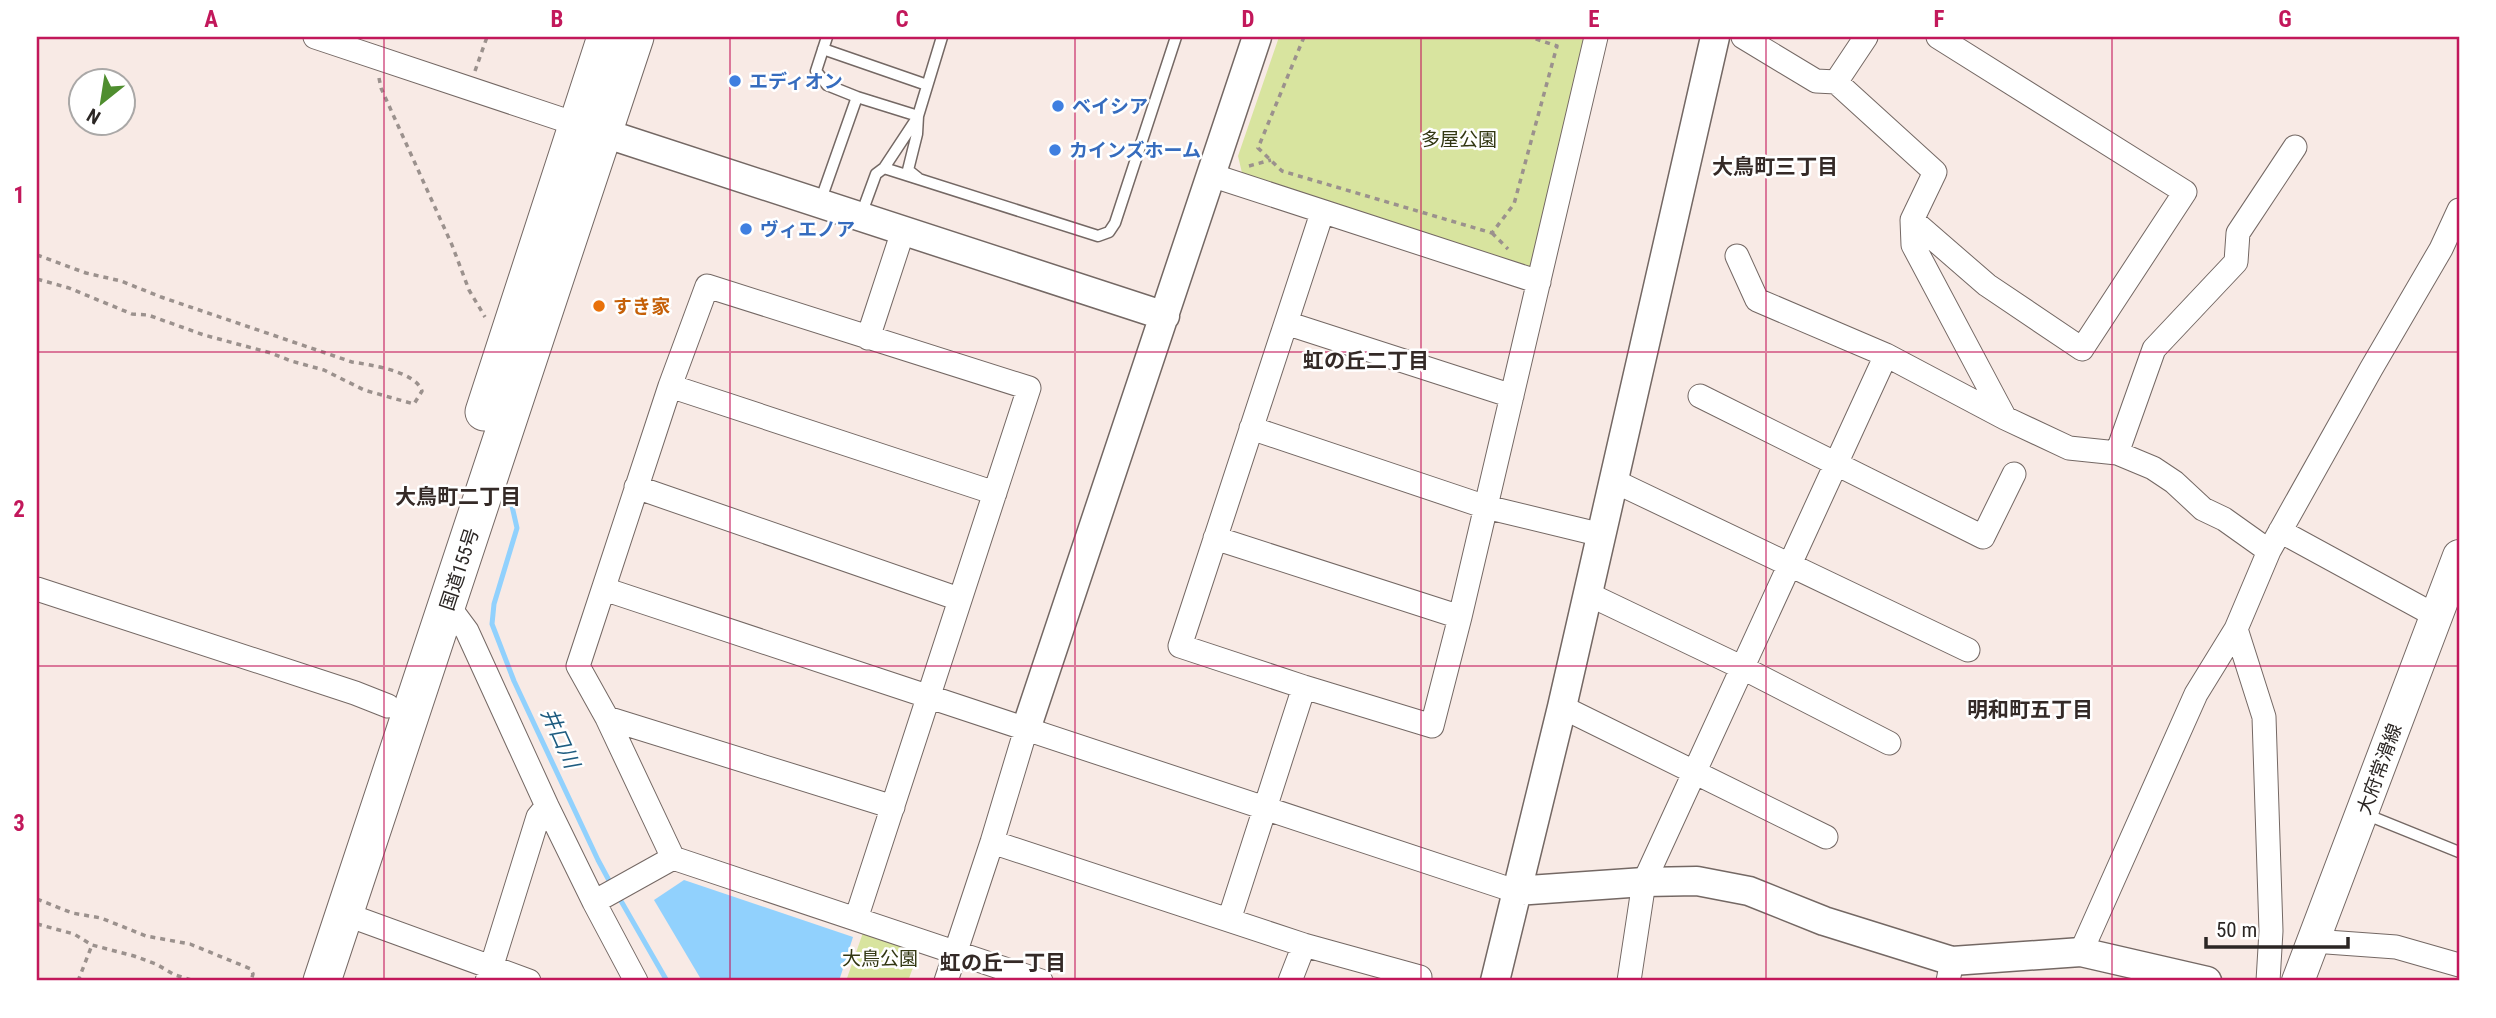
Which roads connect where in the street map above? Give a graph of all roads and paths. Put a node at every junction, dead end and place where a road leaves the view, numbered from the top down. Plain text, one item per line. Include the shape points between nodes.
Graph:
1 (315, 37) edge
2 (486, 37) edge
3 (606, 37) edge
4 (635, 37) edge
5 (827, 37) edge
6 (1176, 37) edge
7 (1257, 37) edge
8 (1304, 37) edge
9 (1530, 37) edge
10 (1596, 37) edge
11 (1715, 37) edge
12 (1743, 37) edge
13 (1866, 37) edge
14 (1938, 37) edge
15 (938, 38) edge
16 (823, 49) junction
17 (379, 59) junction
18 (1836, 82) junction
19 (928, 85) junction
20 (469, 90) junction
21 (857, 97) junction
22 (918, 116) junction
23 (591, 129) junction
24 (2295, 148) dead end
25 (884, 168) junction
26 (1212, 175) junction
27 (920, 180) junction
28 (819, 204) junction
29 (2459, 210) edge
30 (1322, 213) junction
31 (860, 218) junction
32 (1912, 220) junction
33 (903, 231) junction
34 (37, 256) edge
35 (1737, 256) dead end
36 (37, 279) edge
37 (1539, 282) junction
38 (1165, 316) junction
39 (1286, 323) junction
40 (510, 333) junction
41 (868, 338) junction
42 (1886, 355) junction
43 (670, 386) junction
44 (1512, 396) junction
45 (1700, 396) dead end
46 (2006, 418) junction
47 (1251, 428) junction
48 (2117, 453) junction
49 (1836, 464) junction
50 (2014, 474) dead end
51 (1614, 481) junction
52 (636, 487) junction
53 (995, 493) junction
54 (1486, 507) junction
55 (2280, 531) junction
56 (1602, 535) junction
57 (1215, 538) junction
58 (2269, 551) junction
59 (2459, 556) edge
60 (1790, 565) junction
61 (37, 589) edge
62 (604, 589) junction
63 (1588, 594) junction
64 (959, 599) junction
65 (447, 604) junction
66 (2436, 616) junction
67 (1460, 617) junction
68 (2236, 629) junction
69 (1968, 650) dead end
70 (1743, 667) junction
71 (1304, 687) junction
72 (929, 697) junction
73 (388, 706) junction
74 (1562, 707) junction
75 (607, 718) junction
76 (1026, 729) junction
77 (1889, 743) dead end
78 (1695, 770) junction
79 (547, 806) junction
80 (893, 807) junction
81 (1266, 808) junction
82 (2362, 813) junction
83 (1826, 837) dead end
84 (992, 842) junction
85 (2459, 852) edge
86 (673, 858) junction
87 (1644, 882) junction
88 (1516, 891) junction
89 (37, 899) edge
90 (594, 902) junction
91 (345, 914) junction
92 (856, 919) junction
93 (1229, 920) junction
94 (37, 924) edge
95 (2313, 941) junction
96 (1304, 944) junction
97 (92, 945) junction
98 (956, 952) junction
99 (2081, 952) junction
100 (2459, 965) edge
101 (1950, 971) edge
102 (489, 975) edge
103 (78, 981) edge
104 (195, 981) edge
105 (251, 981) edge
106 (297, 981) edge
107 (323, 981) edge
108 (529, 981) edge
109 (636, 981) edge
110 (946, 981) edge
111 (1041, 981) edge
112 (1290, 981) edge
113 (1418, 981) edge
114 (1494, 981) edge
115 (1629, 981) edge
116 (2207, 981) edge
117 (2268, 981) edge
118 (2298, 981) edge

1 - 17 street
2 - 20 path
3 - 23 highway, 国道155号
4 - 23 highway, 国道155号
5 - 16 lane
6 - 27 lane via 1109,232 1098,236
7 - 26 street
8 - 9 path via 1258,148 1282,171 1492,233 1514,204 1557,46
10 - 37 street
11 - 51 street
12 - 18 street via 1815,81
13 - 18 street
14 - 32 street via 2185,192 2082,349 1987,285
15 - 19 lane
16 - 19 lane
16 - 21 lane via 816,71 827,85
17 - 20 street
17 - 40 path via 381,88 469,290 490,323
18 - 32 street via 1935,172
19 - 22 lane
20 - 23 street
21 - 22 lane
21 - 28 lane
22 - 25 lane
22 - 27 lane via 908,170
23 - 28 street
23 - 40 highway, 国道155号
23 - 65 highway, 国道155号
24 - 48 street via 2238,233 2236,262 2154,349
25 - 27 lane
25 - 31 lane via 876,174
26 - 30 street
26 - 38 street
28 - 31 street
29 - 55 street
30 - 37 street
30 - 39 street
31 - 33 street
32 - 46 street via 1913,245
33 - 38 street
33 - 41 street
34 - 36 path via 412,378 422,391 414,404 364,390 324,370 148,315 132,314
35 - 42 street via 1757,300
37 - 44 street
38 - 76 street
39 - 44 street
39 - 47 street
40 - 73 highway, 国道155号
41 - 43 street via 707,286
41 - 53 street via 1029,388
42 - 46 street
42 - 49 street
43 - 52 street
43 - 53 street
44 - 54 street
45 - 49 street
46 - 48 street via 2070,447
47 - 54 street
47 - 57 street
48 - 58 street via 2153,468 2203,509
49 - 50 street via 1983,537
49 - 60 street
51 - 56 street
51 - 60 street
52 - 62 street
52 - 64 street
53 - 64 street
54 - 56 street
54 - 67 street
55 - 58 street
55 - 66 street
56 - 63 street
57 - 67 street
57 - 71 street via 1180,646
58 - 68 street
59 - 66 main road, 大府常滑線
60 - 69 street
60 - 70 street
61 - 73 street
62 - 72 street
62 - 75 street via 578,666
63 - 70 street
63 - 74 street
64 - 72 street
65 - 79 street via 467,631
65 - 91 highway, 国道155号
66 - 82 main road, 大府常滑線
67 - 71 street via 1432,726
68 - 99 street via 2196,694
68 - 117 street via 2264,717
70 - 77 street
70 - 78 street
71 - 81 street
72 - 76 street
72 - 80 street
73 - 106 highway, 国道155号
74 - 78 street
74 - 88 street
75 - 80 street
75 - 86 street
76 - 81 street
76 - 84 street
78 - 83 street
78 - 87 street
79 - 90 street
79 - 102 street via 538,817
80 - 92 street
81 - 88 street
81 - 93 street
82 - 85 lane
82 - 95 main road, 大府常滑線
84 - 93 street
84 - 98 street
86 - 90 street
86 - 92 street
87 - 88 street
87 - 101 street via 1697,881 1749,891
87 - 115 street
88 - 114 street
89 - 105 path via 146,936 190,944 251,970
90 - 109 street
91 - 102 street
91 - 107 highway, 国道155号
92 - 98 street
93 - 96 street
94 - 97 path via 74,934
95 - 100 street via 2396,947
95 - 118 main road, 大府常滑線
96 - 112 street
96 - 113 street via 1420,977
97 - 103 path
97 - 104 path
98 - 110 street
98 - 111 street
99 - 101 street
99 - 116 street
102 - 108 street

